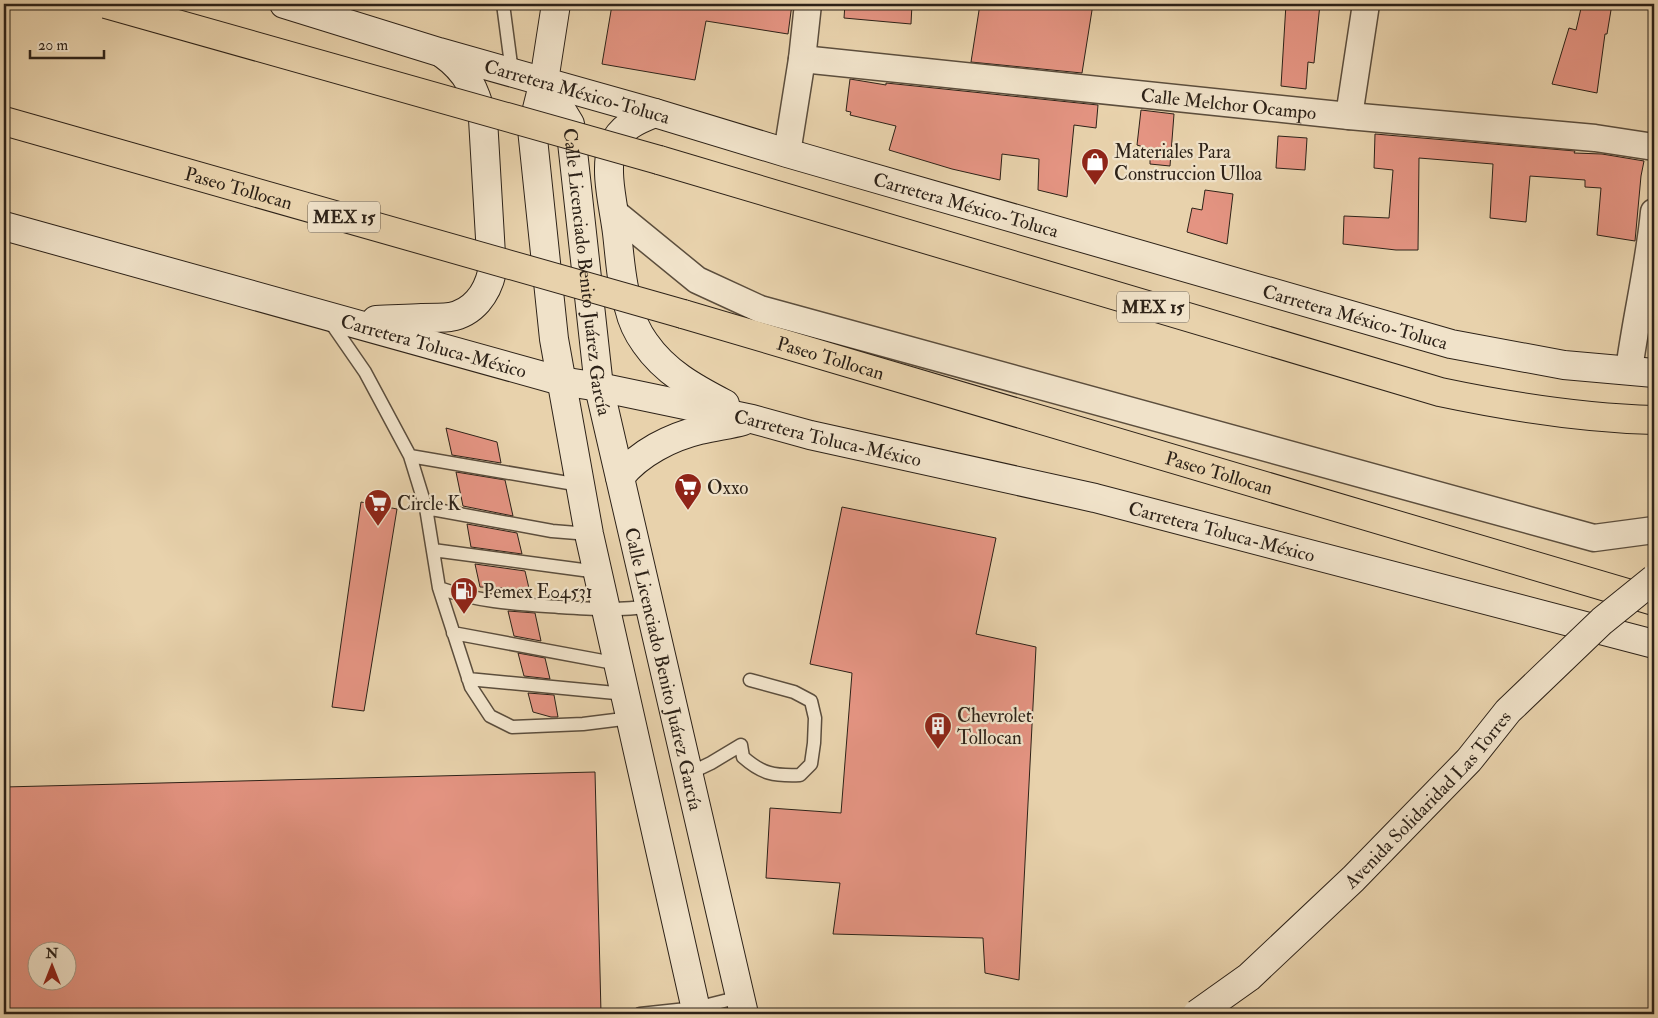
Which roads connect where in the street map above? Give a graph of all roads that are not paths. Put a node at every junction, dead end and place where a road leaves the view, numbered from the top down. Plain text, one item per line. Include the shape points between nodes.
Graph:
1 (106, 4) edge
2 (284, 4) edge
3 (503, 4) edge
4 (556, 4) edge
5 (808, 4) edge
6 (1366, 4) edge
7 (439, 52) junction
8 (802, 60) junction
9 (512, 72) junction
10 (544, 81) junction
11 (655, 113) junction
12 (1349, 116) junction
13 (4, 121) edge
14 (1654, 147) edge
15 (787, 153) junction
16 (1654, 212) edge
17 (615, 213) junction
18 (4, 226) edge
19 (325, 314) junction
20 (352, 321) junction
21 (1642, 372) edge
22 (561, 380) junction
23 (599, 387) junction
24 (752, 419) junction
25 (1654, 420) edge
26 (410, 456) junction
27 (620, 477) junction
28 (580, 485) junction
29 (426, 508) junction
30 (1654, 530) edge
31 (589, 534) junction
32 (433, 550) junction
33 (598, 572) junction
34 (1654, 579) edge
35 (439, 588) junction
36 (1654, 600) edge
37 (650, 606) junction
38 (606, 610) junction
39 (453, 633) junction
40 (1654, 644) edge
41 (619, 664) junction
42 (468, 679) junction
43 (750, 680) dead end
44 (628, 706) junction
45 (688, 774) junction
46 (742, 1006) edge
47 (696, 1011) edge
48 (640, 1014) edge
49 (1197, 1014) edge

1 - 25 highway, MEX 15, bridge via 658,160 1440,392 1564,414
2 - 7 main road, Carretera México-Toluca
3 - 9 lane
4 - 10 main road
5 - 8 street
6 - 12 street
7 - 9 main road, Carretera México-Toluca
7 - 20 main road via 468,80 477,96 482,119 492,272 489,285 474,305 450,317
8 - 12 street, Calle Melchor Ocampo
8 - 15 street
9 - 10 main road, Carretera México-Toluca
10 - 11 main road, Carretera México-Toluca
10 - 22 main road, Calle Licenciado Benito Juárez García via 532,129
10 - 23 main road, Calle Licenciado Benito Juárez García via 570,124
11 - 15 main road, Carretera México-Toluca
11 - 17 main road via 634,121 613,145 609,165
12 - 14 street, Calle Melchor Ocampo via 1595,138
13 - 36 highway, Paseo Tollocan / MEX 15, bridge via 683,314
15 - 21 main road, Carretera México-Toluca via 1451,344 1564,365
16 - 21 street via 1651,246 1635,324
17 - 24 main road via 624,288 643,341 681,380
17 - 30 street via 697,280 760,309 1594,538
18 - 19 main road, Carretera Toluca-México
19 - 20 main road, Carretera Toluca-México
19 - 26 lane via 365,372
20 - 22 main road, Carretera Toluca-México
22 - 23 main road, Carretera Toluca-México
22 - 28 main road, Calle Licenciado Benito Juárez García
23 - 24 main road, Carretera Toluca-México
23 - 27 main road, Calle Licenciado Benito Juárez García
24 - 27 main road via 684,434 631,464
24 - 40 main road, Carretera Toluca-México via 1095,498
26 - 28 lane
26 - 29 lane
27 - 37 main road, Calle Licenciado Benito Juárez García
28 - 31 main road, Calle Licenciado Benito Juárez García
29 - 31 lane via 552,531
29 - 32 lane
31 - 33 main road, Calle Licenciado Benito Juárez García
32 - 33 lane
32 - 35 lane
33 - 38 main road, Calle Licenciado Benito Juárez García
34 - 49 main road, Avenida Solidaridad Las Torres, bridge via 1602,621 1508,712 1469,760 1353,879 1249,977
35 - 38 lane via 498,603
35 - 39 lane
37 - 38 lane
37 - 45 main road, Calle Licenciado Benito Juárez García
38 - 41 main road, Calle Licenciado Benito Juárez García
39 - 41 lane
39 - 42 lane
41 - 44 main road, Calle Licenciado Benito Juárez García
42 - 44 lane
42 - 44 lane via 490,716 512,728 583,724
43 - 45 lane via 794,692 811,701 816,718 811,764 800,775 772,774 754,767 743,757 741,745
44 - 47 main road, Calle Licenciado Benito Juárez García
45 - 46 main road, Calle Licenciado Benito Juárez García
46 - 47 lane
47 - 48 lane

